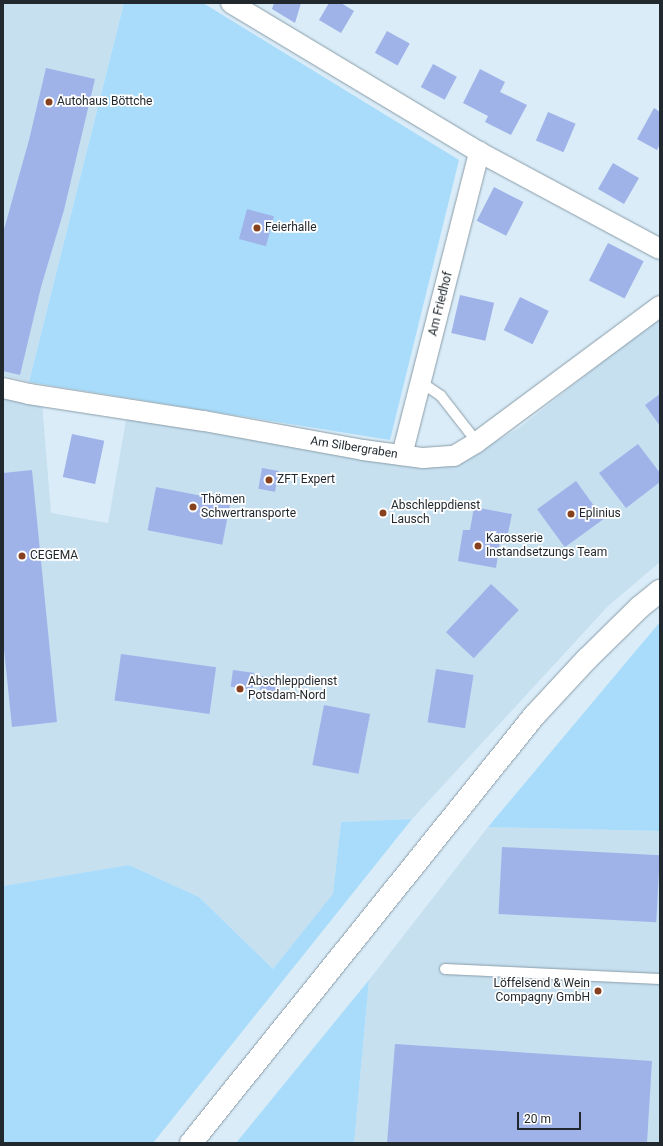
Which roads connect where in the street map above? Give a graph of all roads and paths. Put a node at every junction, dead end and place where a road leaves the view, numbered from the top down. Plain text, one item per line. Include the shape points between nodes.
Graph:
1 (231, 3) edge
2 (479, 152) junction
3 (660, 249) edge
4 (660, 306) edge
5 (422, 383) junction
6 (3, 388) edge
7 (477, 442) junction
8 (402, 456) junction
9 (660, 591) edge
10 (445, 969) dead end
11 (660, 979) edge
12 (191, 1143) edge

1 - 2 street
2 - 3 street
2 - 5 street, Am Friedhof
4 - 7 street, Am Silbergraben
5 - 7 lane via 441,396
5 - 8 street, Am Friedhof
6 - 8 street, Am Silbergraben
7 - 8 street, Am Silbergraben via 454,456
9 - 12 main road via 586,659 534,716
10 - 11 lane

